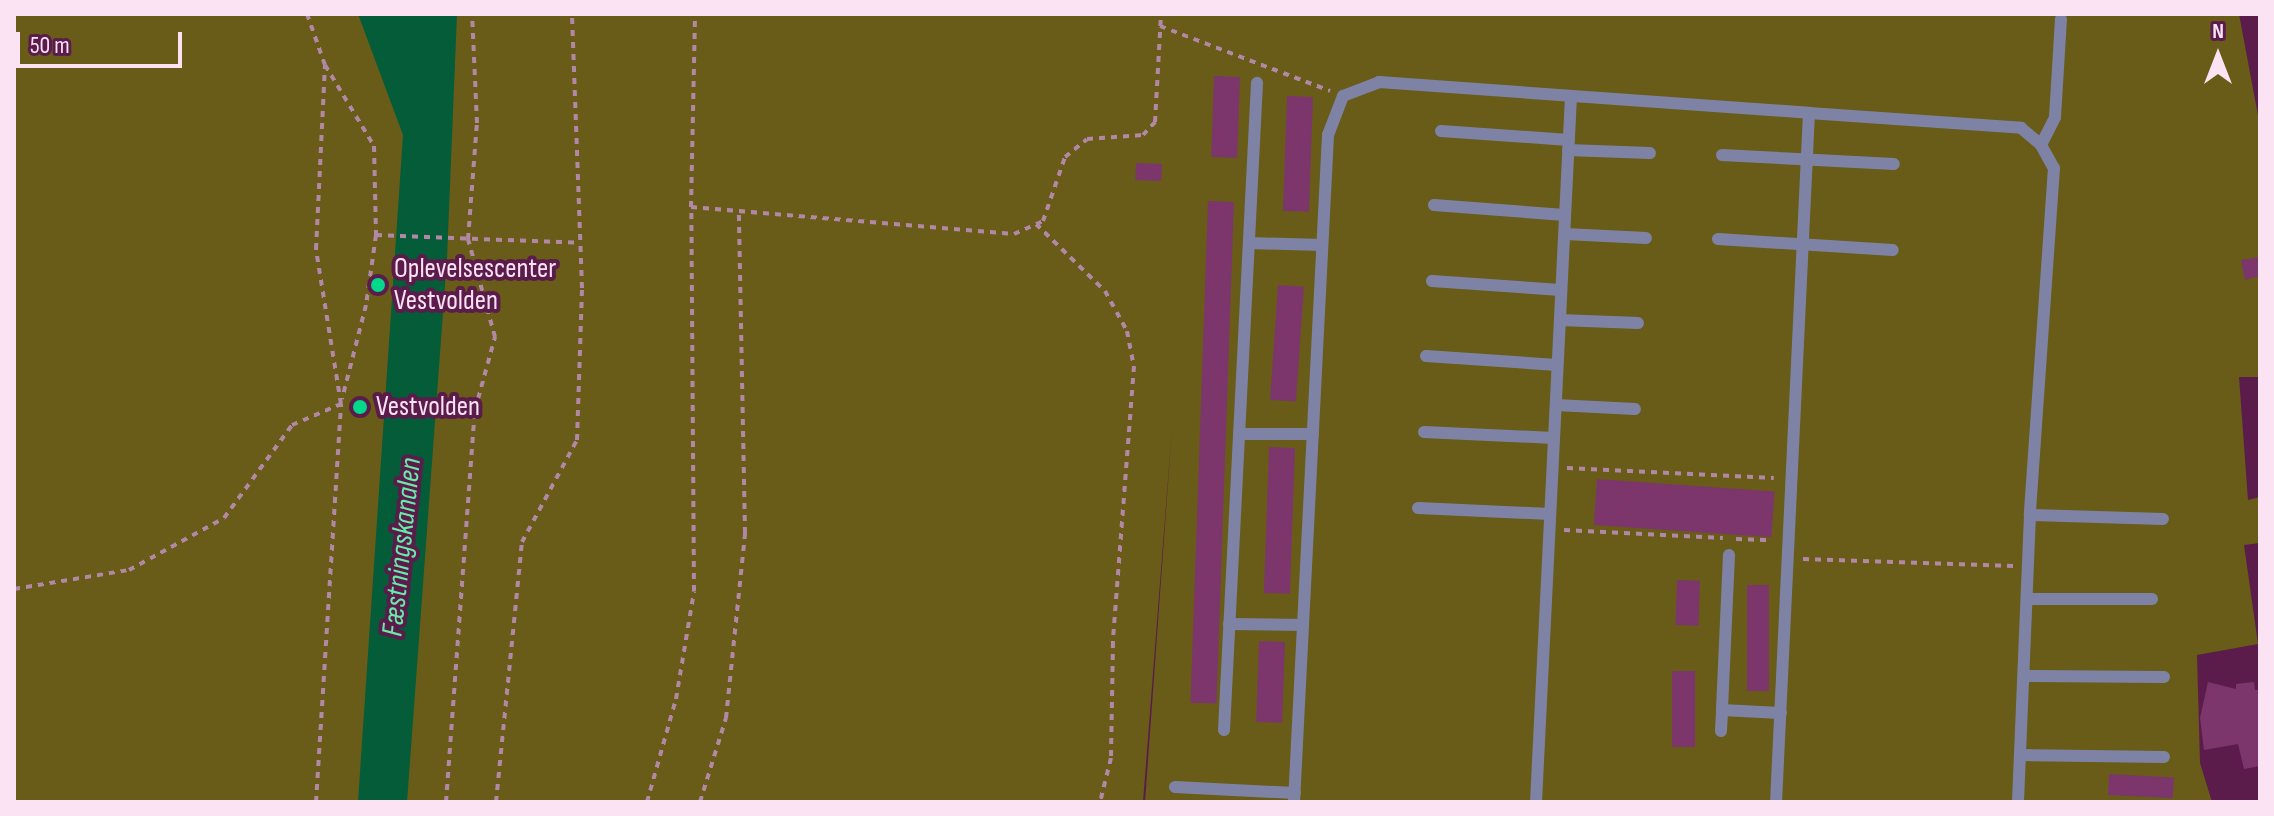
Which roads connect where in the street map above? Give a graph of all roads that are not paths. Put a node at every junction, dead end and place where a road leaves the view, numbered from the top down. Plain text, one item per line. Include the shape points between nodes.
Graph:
1 (2061, 19) dead end
2 (1257, 83) dead end
3 (1571, 96) junction
4 (1809, 113) junction
5 (1441, 131) dead end
6 (1568, 145) junction
7 (2041, 145) junction
8 (1650, 153) dead end
9 (1722, 155) dead end
10 (1807, 159) junction
11 (1894, 164) dead end
12 (1434, 205) dead end
13 (1565, 215) junction
14 (1565, 234) junction
15 (1646, 238) dead end
16 (1718, 239) dead end
17 (1249, 243) junction
18 (1803, 244) junction
19 (1322, 245) junction
20 (1893, 250) dead end
21 (1432, 281) dead end
22 (1561, 290) junction
23 (1560, 320) junction
24 (1638, 323) dead end
25 (1426, 356) dead end
26 (1557, 365) junction
27 (1556, 405) junction
28 (1635, 409) dead end
29 (1424, 432) dead end
30 (1239, 434) junction
31 (1313, 434) junction
32 (1554, 438) junction
33 (1418, 508) dead end
34 (1550, 514) junction
35 (2030, 515) junction
36 (2163, 519) dead end
37 (1729, 555) dead end
38 (2027, 599) junction
39 (2152, 599) dead end
40 (1229, 624) junction
41 (1303, 625) junction
42 (2024, 676) junction
43 (2164, 677) dead end
44 (1722, 710) junction
45 (1781, 713) junction
46 (1224, 730) dead end
47 (1721, 731) dead end
48 (2020, 755) junction
49 (2164, 757) dead end
50 (1175, 787) dead end
51 (1294, 798) edge
52 (1536, 802) edge
53 (1776, 802) edge
54 (2018, 802) edge

1 - 7 lane via 2055,117
2 - 17 lane
3 - 4 lane
3 - 6 lane
3 - 19 lane via 1379,82 1343,96 1328,135
4 - 7 lane via 1981,121 2021,128
4 - 10 lane
5 - 6 lane
6 - 8 lane
6 - 13 lane
7 - 35 lane via 2054,168
9 - 10 lane
10 - 11 lane
10 - 18 lane
12 - 13 lane
13 - 14 lane
14 - 15 lane
14 - 22 lane
16 - 18 lane
17 - 19 lane
17 - 30 lane
18 - 20 lane
18 - 45 lane
19 - 31 lane
21 - 22 lane
22 - 23 lane
23 - 24 lane
23 - 26 lane
25 - 26 lane
26 - 27 lane
27 - 28 lane
27 - 32 lane
29 - 32 lane
30 - 31 lane
30 - 40 lane
31 - 41 lane
32 - 34 lane
33 - 34 lane
34 - 52 lane
35 - 36 lane
35 - 38 lane
37 - 44 lane
38 - 39 lane
38 - 42 lane
40 - 41 lane
40 - 46 lane
41 - 51 lane
42 - 43 lane
42 - 48 lane
44 - 45 lane
44 - 47 lane
45 - 53 lane
48 - 49 lane
48 - 54 lane
50 - 51 lane

